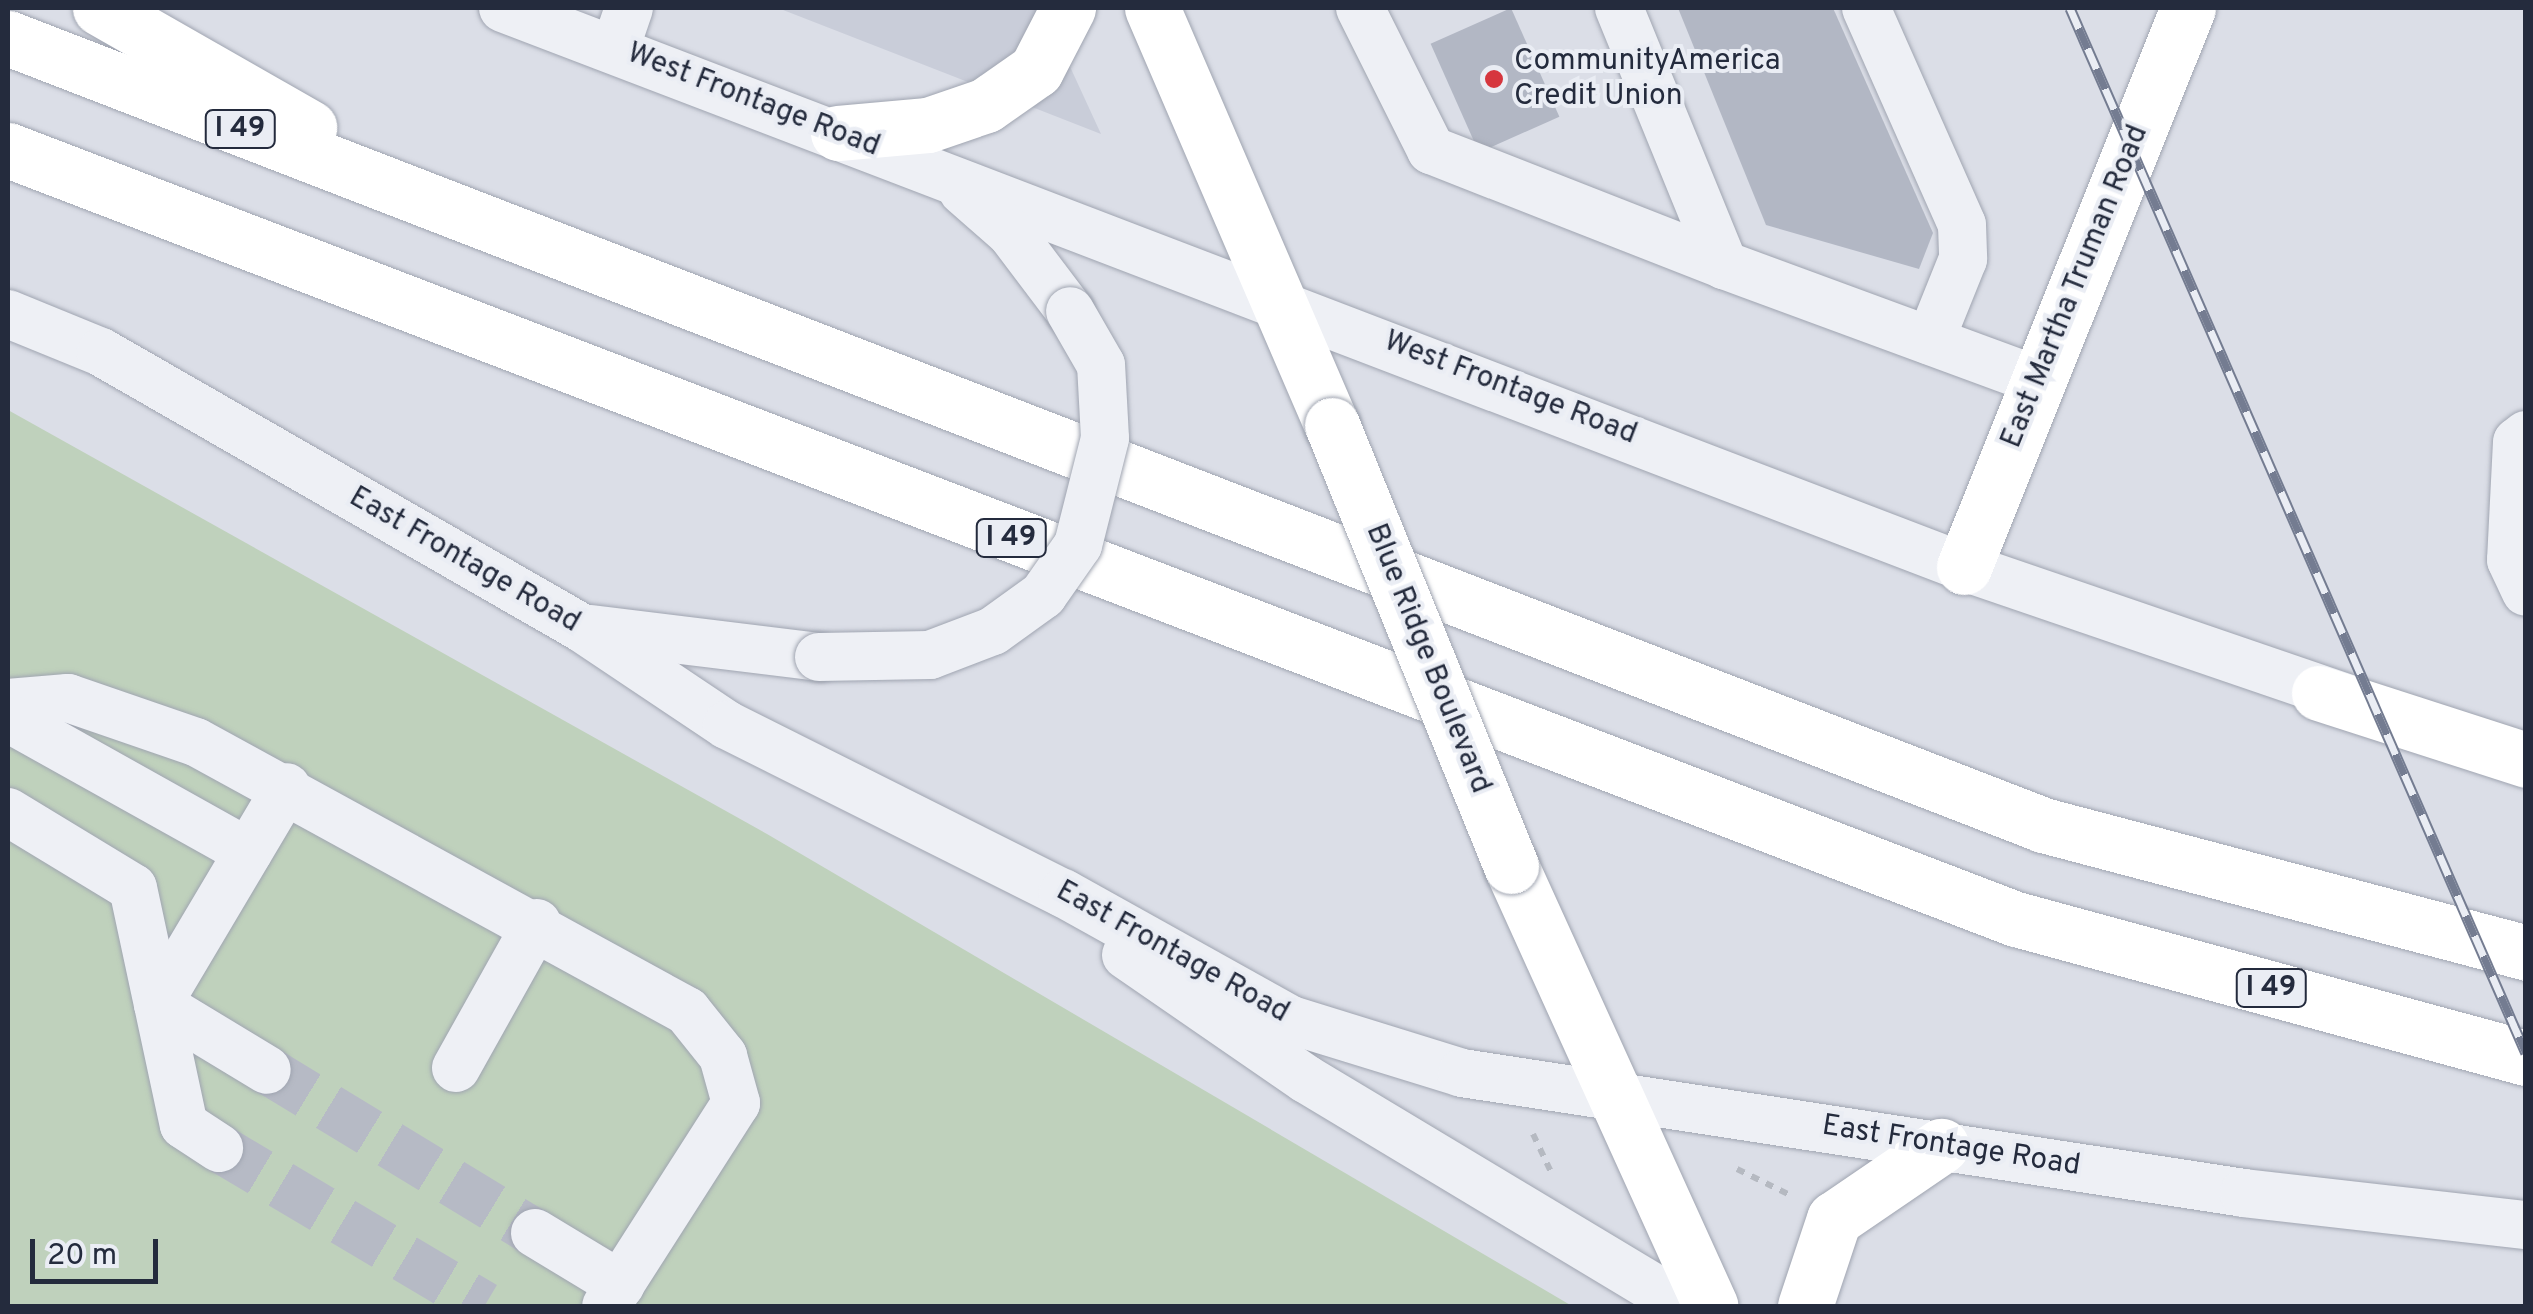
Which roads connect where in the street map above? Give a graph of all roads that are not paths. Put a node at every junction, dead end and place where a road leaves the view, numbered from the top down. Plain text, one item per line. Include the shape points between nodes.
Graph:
1 (100, 8) edge
2 (503, 8) edge
3 (1068, 8) edge
4 (1152, 8) edge
5 (1360, 8) edge
6 (1619, 8) edge
7 (1866, 8) edge
8 (2188, 8) edge
9 (622, 28) edge
10 (8, 38) edge
11 (838, 133) junction
12 (8, 150) edge
13 (940, 171) junction
14 (472, 220) junction
15 (1724, 265) junction
16 (1279, 299) junction
17 (8, 314) edge
18 (1930, 341) junction
19 (2039, 381) junction
20 (2526, 435) edge
21 (1964, 567) junction
22 (2526, 592) edge
23 (582, 628) junction
24 (2319, 693) junction
25 (8, 703) edge
26 (8, 718) edge
27 (2526, 740) edge
28 (2526, 760) edge
29 (287, 787) junction
30 (8, 812) edge
31 (248, 852) junction
32 (1063, 892) junction
33 (537, 924) junction
34 (2526, 952) edge
35 (158, 1004) junction
36 (2526, 1058) edge
37 (456, 1068) dead end
38 (267, 1070) tunnel mouth
39 (1611, 1095) junction
40 (1941, 1146) junction
41 (218, 1148) tunnel mouth
42 (2526, 1225) edge
43 (535, 1234) tunnel mouth
44 (613, 1296) edge
45 (1684, 1306) edge
46 (1711, 1306) edge
47 (1805, 1306) edge

1 - 14 main road
2 - 9 street, West Frontage Road
3 - 11 main road via 1036,70 986,105 910,128
4 - 16 main road, Blue Ridge Boulevard
5 - 15 street via 1431,150
6 - 15 street
7 - 18 street via 1962,225 1963,258
8 - 19 main road, East Martha Truman Road
9 - 11 street, West Frontage Road
10 - 14 main road, I 49
11 - 13 street, West Frontage Road
12 - 36 main road, I 49 via 2016,919
13 - 16 street, West Frontage Road
13 - 23 street, bridge via 1011,233 1101,365 1104,438 1078,544 1043,595 993,631 930,655 820,657
14 - 34 main road, I 49 via 2043,825
15 - 18 street
16 - 21 street, West Frontage Road
16 - 39 main road, Blue Ridge Boulevard, bridge
17 - 23 street, East Frontage Road via 100,352
18 - 19 street
19 - 21 main road, East Martha Truman Road
20 - 22 street via 2517,442 2511,560
21 - 24 street, West Frontage Road
23 - 32 street, East Frontage Road via 728,725
24 - 27 street, West Frontage Road
24 - 28 main road
25 - 29 street via 68,698 196,742
26 - 31 street
29 - 31 street
29 - 33 street
30 - 35 street via 133,888
31 - 35 street
32 - 39 street, East Frontage Road via 1291,1020 1462,1073
32 - 45 street via 1143,972
33 - 37 street
33 - 44 street via 687,1010 723,1056 736,1103
35 - 38 street
35 - 41 street via 184,1125
39 - 40 street, East Frontage Road
39 - 46 main road, Blue Ridge Boulevard
40 - 42 street, East Frontage Road
40 - 47 main road via 1834,1219
43 - 44 street

